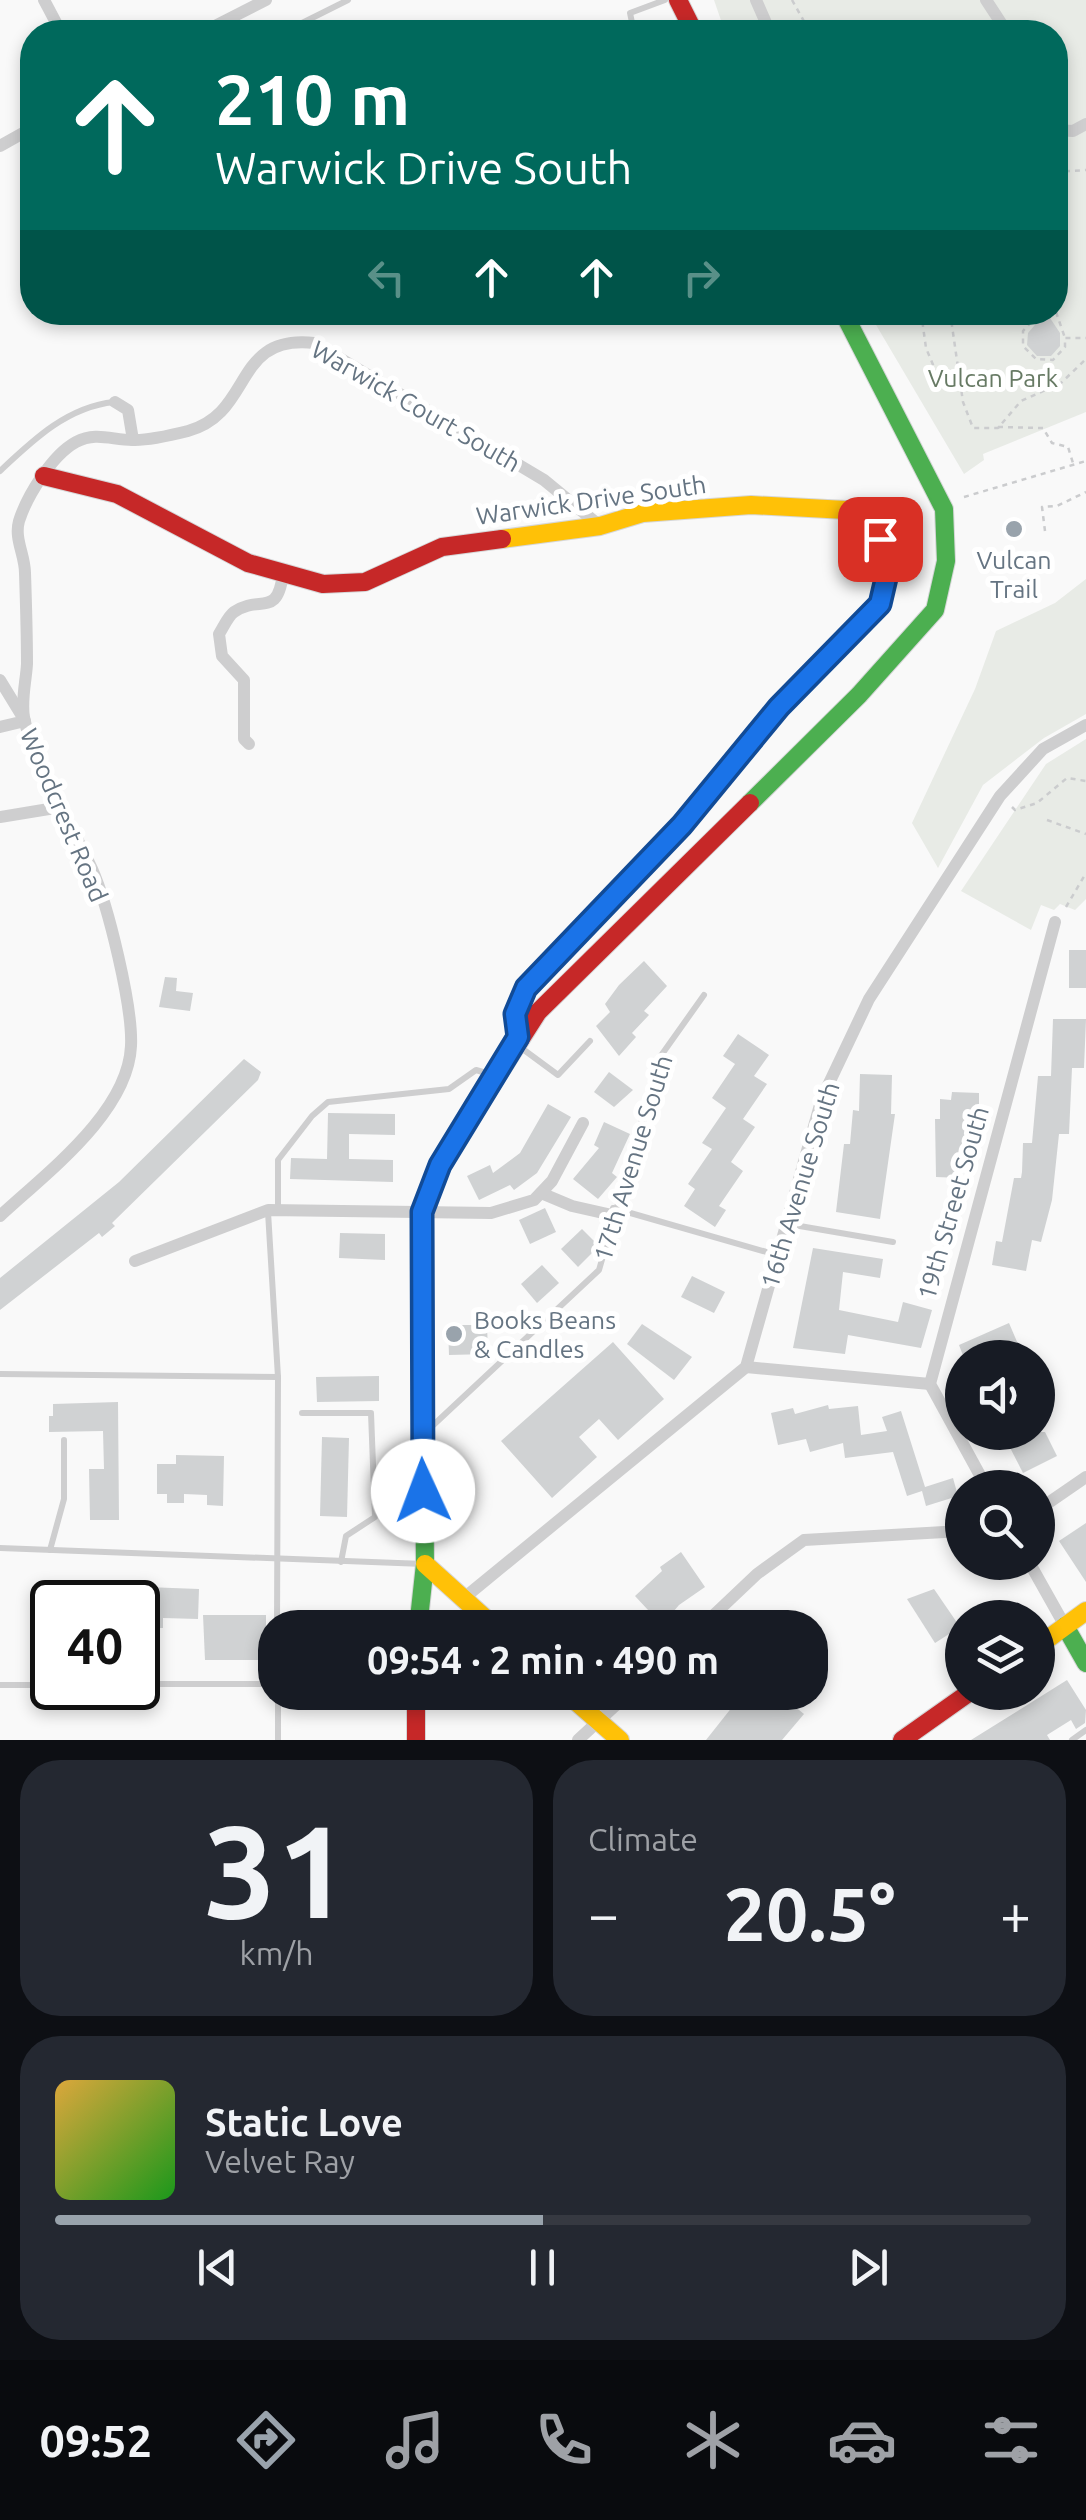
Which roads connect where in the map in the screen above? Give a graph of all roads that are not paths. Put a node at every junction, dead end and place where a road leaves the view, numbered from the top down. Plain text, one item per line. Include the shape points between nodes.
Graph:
1 (266, 0) edge
2 (348, 0) edge
3 (664, 0) edge
4 (227, 20) edge
5 (308, 20) edge
6 (632, 20) edge
7 (850, 325) edge
8 (115, 402) joint
9 (133, 440) junction
10 (0, 470) edge
11 (44, 476) junction
12 (600, 526) junction
13 (283, 574) junction
14 (0, 680) edge
15 (25, 720) junction
16 (1086, 725) edge
17 (0, 727) edge
18 (249, 744) dead end
19 (61, 807) junction
20 (0, 817) edge
21 (1054, 922) dead end
22 (704, 995) dead end
23 (517, 1040) junction
24 (590, 1041) dead end
25 (494, 1076) junction
26 (582, 1122) dead end
27 (541, 1193) junction
28 (273, 1210) junction
29 (422, 1212) junction
30 (613, 1212) junction
31 (0, 1216) edge
32 (787, 1224) junction
33 (894, 1242) dead end
34 (778, 1255) junction
35 (135, 1261) dead end
36 (746, 1367) junction
37 (0, 1374) edge
38 (278, 1377) junction
39 (930, 1384) junction
40 (945, 1412) edge
41 (302, 1413) dead end
42 (421, 1436) junction
43 (64, 1440) dead end
44 (1086, 1477) edge
45 (1055, 1498) edge
46 (945, 1531) edge
47 (0, 1548) edge
48 (50, 1550) junction
49 (276, 1559) junction
50 (341, 1562) junction
51 (425, 1564) junction
52 (1039, 1580) edge
53 (464, 1598) junction
54 (277, 1610) edge
55 (420, 1610) edge
56 (477, 1610) edge
57 (719, 1610) edge
58 (1086, 1612) edge
59 (1066, 1626) junction
60 (1055, 1634) edge
61 (1085, 1659) edge
62 (30, 1684) edge
63 (160, 1684) edge
64 (258, 1684) edge
65 (0, 1685) edge
66 (278, 1710) edge
67 (416, 1710) edge
68 (584, 1710) edge
69 (611, 1710) edge
70 (945, 1710) edge
71 (598, 1723) junction
72 (1086, 1730) edge
73 (906, 1739) edge
74 (278, 1740) edge
75 (416, 1740) edge
76 (578, 1740) edge
77 (620, 1740) edge
78 (1072, 1740) edge

1 - 4 street
2 - 5 lane
3 - 6 lane via 630,12
7 - 23 street via 944,509 948,541 936,610 859,695 564,982
8 - 9 street via 128,410
8 - 10 lane via 61,420
9 - 11 street, Woodcrest Road via 111,435 76,442
9 - 12 street, Warwick Court South via 190,431 212,420 262,350 288,340 314,342 544,480
11 - 13 street, Warwick Drive South via 117,494 248,563
11 - 15 street, Woodcrest Road via 17,538 25,566
12 - 13 street, Warwick Drive South via 442,548 365,582 322,584
12 - 23 street, Warwick Drive South via 691,508 846,510 866,520 880,539 890,561 887,586 880,604 779,707 682,825 526,988 515,1014
13 - 18 street via 275,601 234,612 219,634 222,656 244,680
14 - 15 street
15 - 17 street
15 - 19 street, Woodcrest Road
16 - 32 street, 16th Avenue South via 1042,749 1000,796 869,1000 822,1098
19 - 20 street
19 - 31 street, Woodcrest Road via 94,872 131,1046 106,1109 89,1132
21 - 39 street, 19th Street South
22 - 30 lane, 17th Avenue South via 660,1057
23 - 24 lane via 558,1074
23 - 25 street
25 - 28 lane via 476,1070 449,1089 328,1102 278,1160
25 - 29 street via 440,1165
26 - 27 street
27 - 29 street via 492,1213
27 - 30 street
28 - 29 street
28 - 35 street
28 - 38 lane
29 - 42 street
30 - 34 lane
30 - 42 lane, 17th Avenue South via 599,1270
32 - 33 lane
32 - 34 street, 16th Avenue South
34 - 36 street, 16th Avenue South
36 - 39 street
36 - 53 street
37 - 38 lane
38 - 49 lane
39 - 40 street
41 - 50 lane via 370,1413 375,1517 346,1536
42 - 51 street
43 - 48 lane via 64,1499
44 - 45 street
46 - 57 street via 804,1540
47 - 48 lane
48 - 49 lane
49 - 50 lane
49 - 54 lane
50 - 51 lane
51 - 53 street
51 - 55 street
52 - 59 street
53 - 56 street
58 - 59 street
59 - 60 street
59 - 61 street
62 - 65 lane
63 - 64 lane
66 - 74 lane
67 - 75 street
68 - 71 street
69 - 71 street
70 - 73 street
71 - 76 street
71 - 77 street
72 - 78 lane

